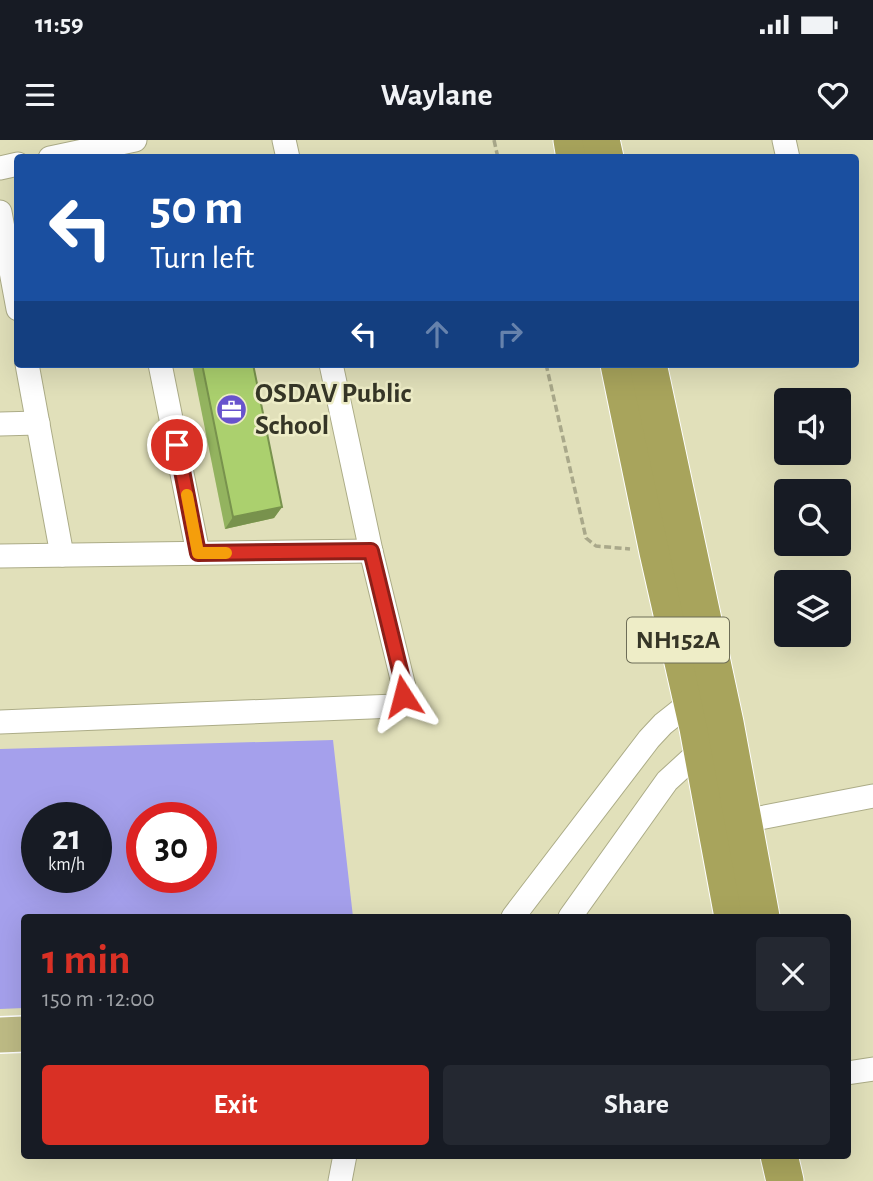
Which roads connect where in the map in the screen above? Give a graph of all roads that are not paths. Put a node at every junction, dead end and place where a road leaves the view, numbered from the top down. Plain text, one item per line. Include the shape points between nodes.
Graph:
1 (135, 140) edge
2 (69, 154) edge
3 (0, 212) edge
4 (14, 285) edge
5 (28, 368) edge
6 (161, 368) edge
7 (332, 368) edge
8 (620, 368) edge
9 (649, 368) edge
10 (38, 424) junction
11 (0, 425) edge
12 (371, 551) junction
13 (198, 553) junction
14 (62, 555) junction
15 (0, 556) edge
16 (692, 701) junction
17 (0, 722) edge
18 (702, 749) junction
19 (873, 796) edge
20 (744, 821) junction
21 (515, 914) edge
22 (572, 914) edge
23 (732, 914) edge
24 (760, 914) edge
25 (21, 1034) edge
26 (0, 1035) edge
27 (873, 1069) edge
28 (851, 1072) edge
29 (344, 1159) edge
30 (780, 1159) edge
31 (806, 1159) edge
32 (340, 1181) edge
33 (785, 1181) edge
34 (810, 1181) edge

1 - 2 street
3 - 4 street
5 - 10 street
6 - 13 street
7 - 12 street
8 - 16 highway, NH152A
9 - 20 highway, NH152A
10 - 11 street
10 - 14 street
12 - 13 street
12 - 17 street via 404,687 395,706
13 - 14 street
14 - 15 street
16 - 18 highway, NH152A
16 - 21 street via 649,739
18 - 22 street via 667,781
18 - 23 highway, NH152A
19 - 20 street
20 - 24 highway, NH152A
25 - 26 main road
27 - 28 street
29 - 32 street
30 - 33 highway
31 - 34 highway

